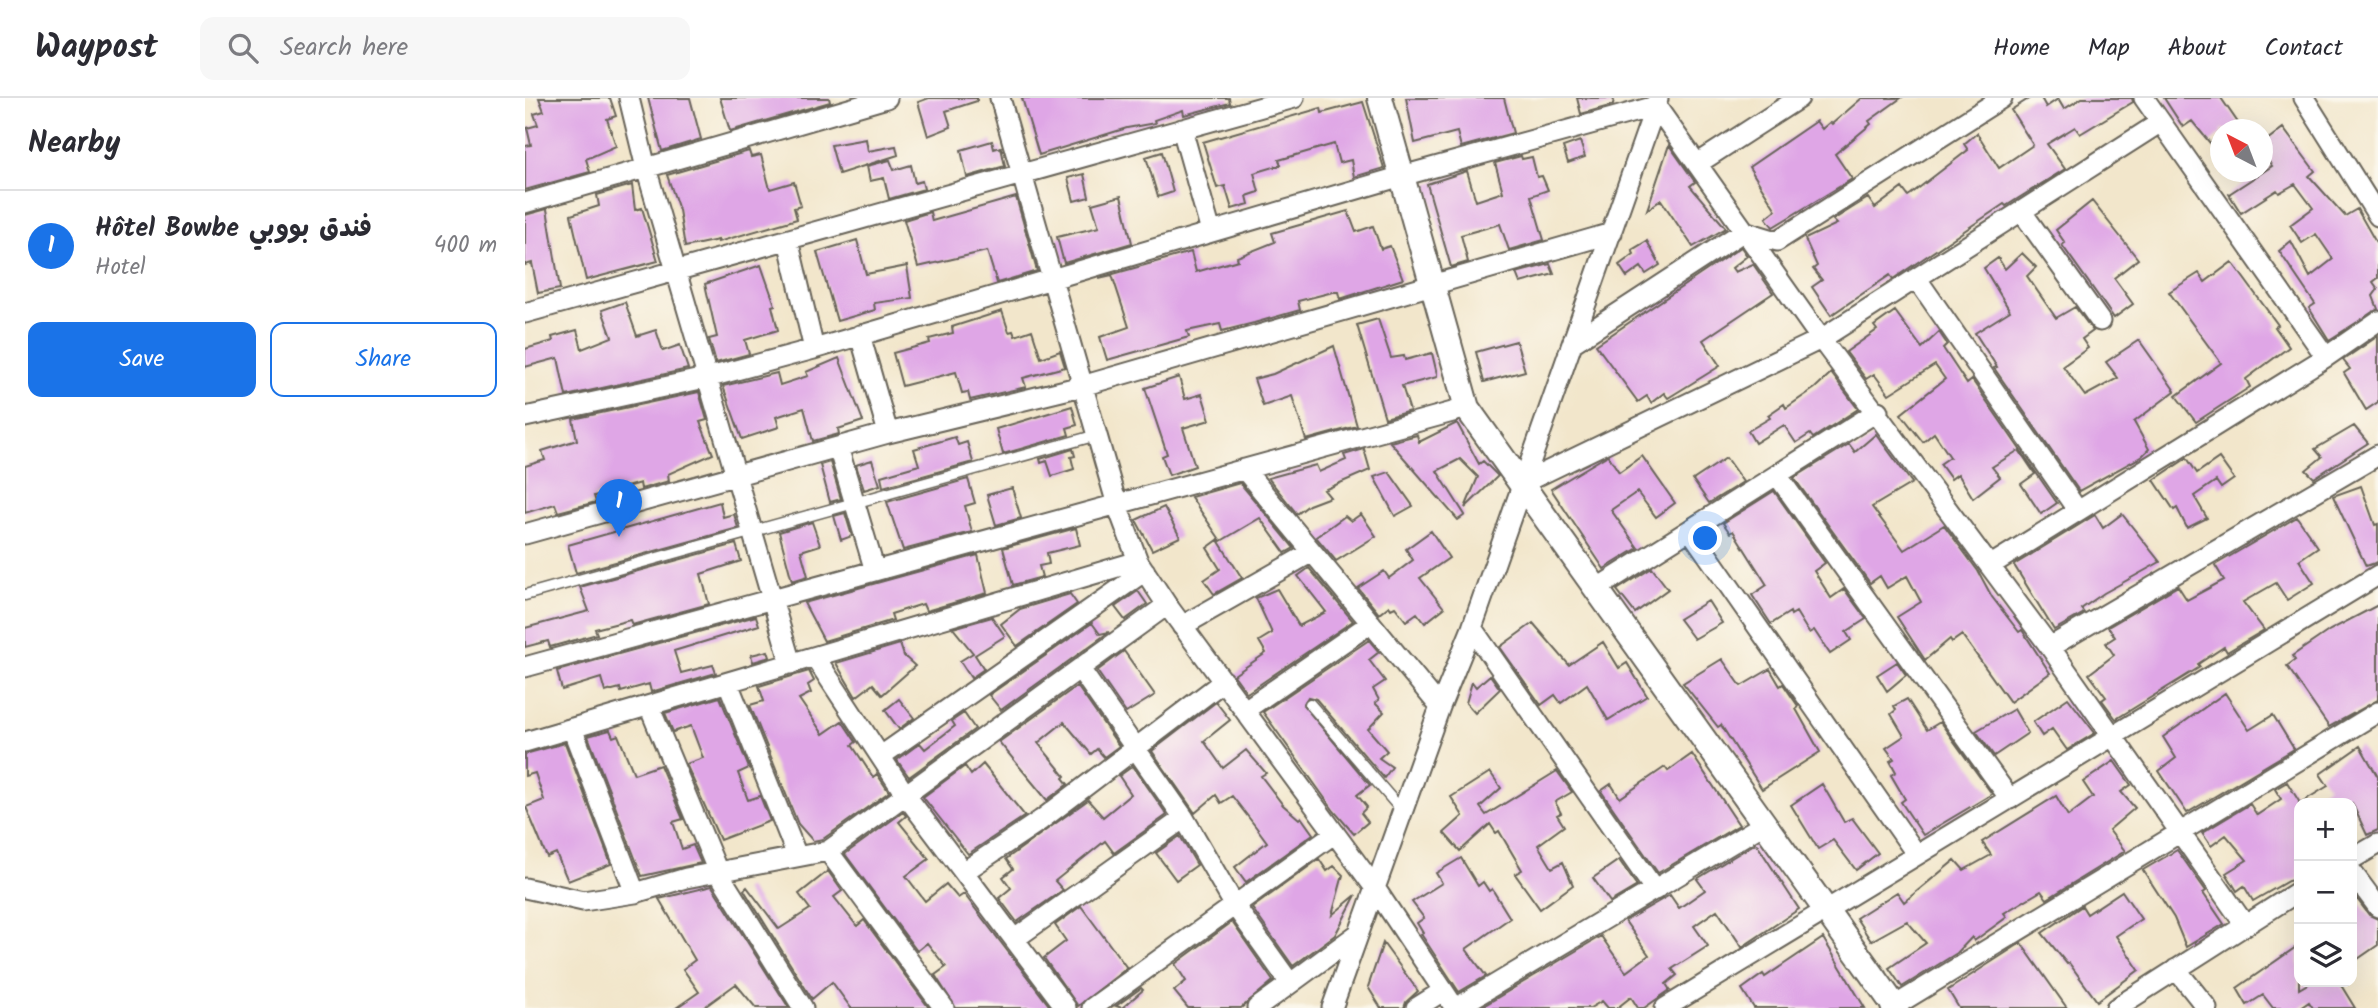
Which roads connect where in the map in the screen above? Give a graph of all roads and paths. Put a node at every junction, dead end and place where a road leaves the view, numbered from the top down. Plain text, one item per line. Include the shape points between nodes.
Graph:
1 (629, 98) edge
2 (887, 98) edge
3 (1000, 98) edge
4 (1294, 98) edge
5 (1380, 98) edge
6 (1799, 98) edge
7 (2002, 98) edge
8 (2144, 98) edge
9 (2304, 98) edge
10 (1657, 102) edge
11 (2161, 122) junction
12 (1182, 129) junction
13 (1697, 164) junction
14 (646, 168) junction
15 (1022, 174) junction
16 (1402, 176) junction
17 (525, 203) edge
18 (2376, 207) edge
19 (2022, 212) junction
20 (1744, 231) junction
21 (1211, 232) junction
22 (1612, 233) junction
23 (787, 240) junction
24 (677, 270) junction
25 (1053, 279) junction
26 (1917, 279) junction
27 (1431, 286) junction
28 (525, 313) edge
29 (2100, 321) dead end
30 (2378, 321) edge
31 (860, 335) junction
32 (1821, 339) junction
33 (1574, 342) junction
34 (814, 349) junction
35 (2326, 357) junction
36 (710, 377) junction
37 (1082, 386) junction
38 (1467, 408) junction
39 (1878, 411) junction
40 (525, 417) edge
41 (888, 433) junction
42 (1097, 435) junction
43 (838, 447) junction
44 (2378, 455) edge
45 (1244, 469) junction
46 (738, 475) junction
47 (1777, 475) junction
48 (1521, 484) junction
49 (855, 503) junction
50 (1118, 505) junction
51 (2078, 511) junction
52 (1690, 530) junction
53 (754, 531) junction
54 (525, 534) edge
55 (1312, 552) junction
56 (1991, 565) junction
57 (1142, 566) junction
58 (875, 571) junction
59 (2378, 575) edge
60 (1596, 589) junction
61 (525, 595) edge
62 (773, 599) junction
63 (1167, 605) junction
64 (1371, 623) junction
65 (1182, 626) junction
66 (1472, 628) junction
67 (2050, 647) junction
68 (815, 657) junction
69 (792, 664) junction
70 (525, 667) edge
71 (1080, 669) junction
72 (1224, 681) junction
73 (728, 683) junction
74 (1310, 704) dead end
75 (649, 706) junction
76 (1440, 707) junction
77 (1245, 710) junction
78 (2378, 712) edge
79 (572, 728) junction
80 (2113, 736) junction
81 (525, 742) edge
82 (1134, 749) junction
83 (880, 756) junction
84 (907, 796) junction
85 (2010, 799) junction
86 (1403, 812) junction
87 (1184, 818) junction
88 (1764, 824) junction
89 (2179, 832) junction
90 (1335, 833) junction
91 (2378, 844) edge
92 (828, 851) junction
93 (1917, 855) junction
94 (797, 856) junction
95 (2357, 856) edge
96 (965, 871) junction
97 (718, 872) junction
98 (2357, 879) edge
99 (525, 888) edge
100 (1375, 888) junction
101 (1655, 890) junction
102 (635, 893) junction
103 (2294, 894) edge
104 (1235, 906) junction
105 (2378, 907) edge
106 (1826, 910) junction
107 (2245, 925) junction
108 (1359, 933) junction
109 (1016, 938) junction
110 (2176, 969) junction
111 (1290, 983) junction
112 (1443, 991) junction
113 (1894, 1007) edge
114 (803, 1008) edge
115 (944, 1008) edge
116 (1066, 1008) edge
117 (1092, 1008) edge
118 (1257, 1008) edge
119 (1332, 1008) edge
120 (1416, 1008) edge
121 (1455, 1008) edge
122 (1665, 1008) edge
123 (2116, 1008) edge
124 (2207, 1008) edge

1 - 14 street
2 - 14 street
3 - 15 street
4 - 12 street
5 - 16 street
6 - 13 street
7 - 20 street via 1777,241
8 - 11 street
9 - 18 street
10 - 13 street
10 - 16 street
10 - 22 street
11 - 19 street
11 - 35 street
12 - 15 street
12 - 21 street
13 - 20 street
14 - 17 street
14 - 24 street
15 - 23 street
15 - 25 street
16 - 21 street
16 - 27 street
19 - 26 street
19 - 29 street
20 - 32 street
20 - 33 street
21 - 25 street
22 - 27 street
22 - 33 street
23 - 24 street
23 - 34 street
24 - 28 street
24 - 36 street
25 - 31 street
25 - 37 street
26 - 32 street
26 - 51 street
27 - 37 street
27 - 38 street
30 - 35 street
31 - 34 street
31 - 41 street
32 - 39 street
32 - 48 street
33 - 48 street
34 - 36 street
35 - 51 street
36 - 40 street
36 - 46 street
37 - 41 street
37 - 42 street
38 - 45 street
38 - 48 street
39 - 47 street
39 - 56 street
41 - 43 street
42 - 49 lane
42 - 50 street
43 - 46 street
43 - 49 street
44 - 67 street
45 - 50 street
45 - 55 street
46 - 53 street
46 - 54 street
47 - 52 street
47 - 85 street
48 - 60 street
48 - 66 street
49 - 53 lane
49 - 58 street
50 - 57 street
50 - 58 street
51 - 56 street
52 - 60 street
52 - 93 street
53 - 61 lane
53 - 62 street
55 - 64 street
55 - 65 street
56 - 67 street
57 - 63 street
57 - 68 street
57 - 83 street
58 - 62 street
59 - 80 street
60 - 88 street
62 - 69 street
62 - 70 street
63 - 65 street
63 - 71 street
64 - 76 street
64 - 77 street
65 - 72 street
66 - 76 street
66 - 101 street
67 - 80 street
68 - 69 street
68 - 83 street
69 - 73 street
71 - 82 street
71 - 84 street
72 - 77 street
72 - 82 street
73 - 75 street
73 - 94 street
74 - 86 lane
75 - 79 street
75 - 97 street
76 - 86 street
77 - 90 street
78 - 89 street
79 - 81 street
79 - 102 street
80 - 85 street
80 - 89 street
82 - 87 street
82 - 96 street
83 - 84 street
84 - 92 street
84 - 96 street
85 - 93 street
86 - 100 street
87 - 104 street
87 - 109 street
88 - 101 street
88 - 106 street
89 - 107 street
89 - 113 street
90 - 100 street
90 - 104 street
91 - 95 street
92 - 94 street
92 - 115 street
93 - 106 street
94 - 97 street
96 - 109 street
97 - 102 street
97 - 114 street
98 - 105 street
99 - 102 street via 583,901
100 - 108 street
100 - 112 street
101 - 121 street
103 - 107 street
104 - 111 street
104 - 117 street
106 - 113 street
106 - 122 street
107 - 110 street
108 - 111 street
108 - 119 street
109 - 116 street
110 - 123 street
110 - 124 street
111 - 118 street
112 - 120 street
112 - 121 street

